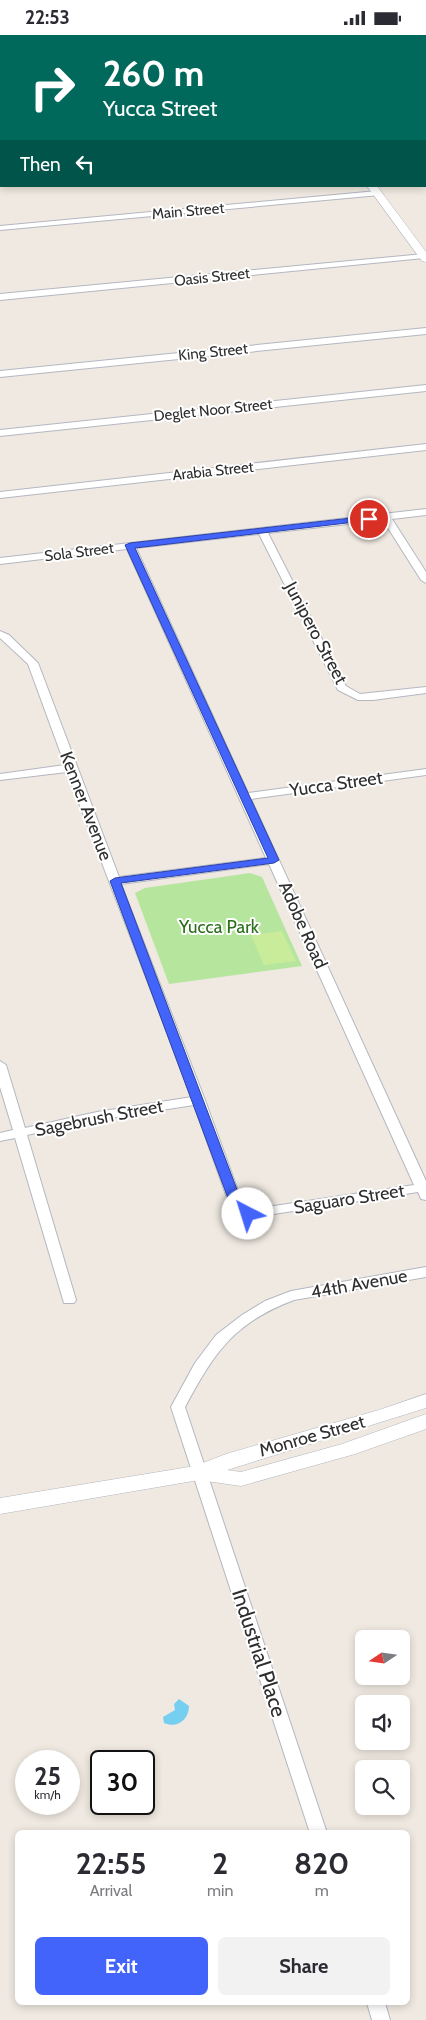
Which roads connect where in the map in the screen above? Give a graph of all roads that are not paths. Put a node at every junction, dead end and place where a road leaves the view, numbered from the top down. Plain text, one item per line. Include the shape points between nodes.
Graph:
1 (375, 190) edge
2 (0, 228) edge
3 (425, 257) edge
4 (0, 297) edge
5 (426, 331) edge
6 (0, 374) edge
7 (426, 387) edge
8 (0, 433) edge
9 (426, 447) edge
10 (0, 495) edge
11 (426, 512) edge
12 (386, 517) junction
13 (262, 530) junction
14 (130, 545) junction
15 (0, 561) edge
16 (426, 580) edge
17 (0, 634) edge
18 (426, 690) edge
19 (71, 767) junction
20 (426, 772) edge
21 (0, 777) edge
22 (245, 797) junction
23 (274, 860) junction
24 (115, 881) junction
25 (0, 1065) edge
26 (199, 1101) junction
27 (21, 1134) junction
28 (0, 1137) edge
29 (425, 1190) edge
30 (242, 1213) joint
31 (426, 1272) edge
32 (69, 1301) dead end
33 (426, 1401) edge
34 (426, 1421) edge
35 (198, 1473) junction
36 (0, 1506) edge
37 (318, 1830) edge
38 (377, 2005) edge
39 (381, 2020) edge

1 - 2 street, Main Street
1 - 3 street
3 - 4 street, Oasis Street
5 - 6 street, King Street
7 - 8 street, Deglet Noor Street
9 - 10 street, Arabia Street
11 - 12 street, Sola Street
12 - 13 street, Sola Street
12 - 16 street
13 - 14 street, Sola Street
13 - 18 street, Junipero Street via 342,688 358,697
14 - 15 street, Sola Street
14 - 22 street, Adobe Road
17 - 19 street, Kenner Avenue via 33,663
19 - 21 street
19 - 24 street, Kenner Avenue
20 - 22 street, Yucca Street
22 - 23 street, Adobe Road
23 - 24 street
23 - 29 street, Adobe Road
24 - 26 street, Kenner Avenue
25 - 27 street
26 - 27 street, Sagebrush Street via 97,1116
26 - 30 street, Kenner Avenue
27 - 28 street, Sagebrush Street
27 - 32 street
29 - 30 street, Saguaro Street
31 - 35 street, 44th Avenue via 291,1295 247,1317 221,1338 200,1366 178,1407
33 - 35 main road, Monroe Street via 233,1459
34 - 35 main road, Monroe Street via 348,1449 241,1479
35 - 36 main road, Monroe Street
35 - 37 street, Industrial Place
38 - 39 street

